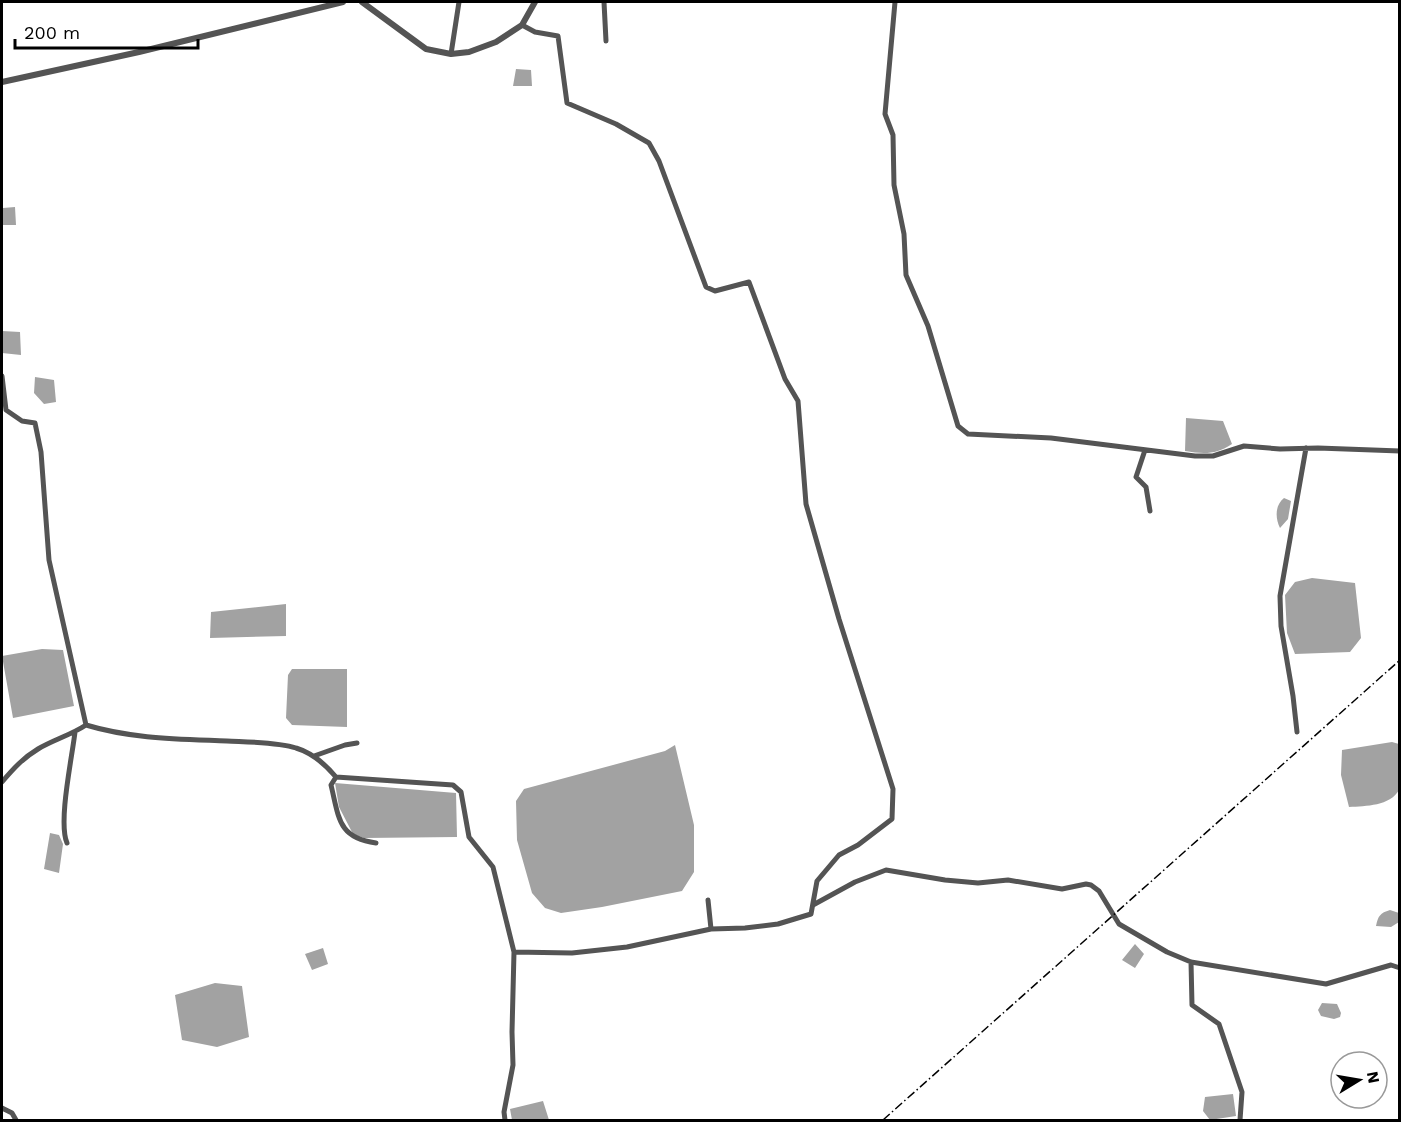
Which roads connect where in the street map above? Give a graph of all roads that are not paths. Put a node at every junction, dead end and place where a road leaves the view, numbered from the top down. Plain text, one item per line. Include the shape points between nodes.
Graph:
1 (343, 2) edge
2 (362, 2) edge
3 (459, 2) edge
4 (535, 2) edge
5 (604, 2) edge
6 (895, 2) edge
7 (522, 26) junction
8 (606, 41) dead end
9 (451, 54) junction
10 (2, 82) edge
11 (2, 376) edge
12 (1306, 448) junction
13 (1145, 450) junction
14 (1400, 451) edge
15 (1150, 512) dead end
16 (86, 725) junction
17 (75, 732) junction
18 (1297, 732) dead end
19 (357, 743) dead end
20 (314, 756) junction
21 (336, 777) junction
22 (2, 782) edge
23 (67, 843) dead end
24 (376, 843) dead end
25 (708, 900) dead end
26 (813, 905) junction
27 (711, 929) junction
28 (514, 952) junction
29 (1191, 962) junction
30 (1400, 968) edge
31 (2, 1108) edge
32 (16, 1120) edge
33 (505, 1120) edge
34 (1240, 1120) edge

1 - 10 street
2 - 9 street via 426,49
3 - 9 street
4 - 7 street
5 - 8 street
6 - 13 street via 885,114 893,135 894,185 904,234 906,275 928,326 958,426 968,434 1051,438
7 - 9 street via 487,45
7 - 26 street via 558,36 567,103 649,143 706,287 716,291 749,282 785,379 798,401 806,504 892,789 892,819 839,855 817,881
11 - 16 street via 6,410 22,421 35,423 41,452 49,560
12 - 13 street via 1244,446 1213,456
12 - 14 street
12 - 18 street via 1280,596
13 - 15 street via 1136,477 1146,487
16 - 17 street
16 - 20 street via 112,733 295,747
17 - 22 street via 20,761
17 - 23 street via 64,831
19 - 20 street
20 - 21 street
21 - 24 street via 331,784 348,833 359,841
21 - 28 street via 453,785 461,792 469,837 493,867
25 - 27 street
26 - 27 street via 811,914 778,924
26 - 29 street via 886,870 978,883 1008,880 1062,888 1086,884 1099,891 1119,924
27 - 28 street via 627,947
28 - 33 street via 513,1065
29 - 30 street via 1326,984 1391,966
29 - 34 street via 1192,1005 1219,1024 1242,1092
31 - 32 street

